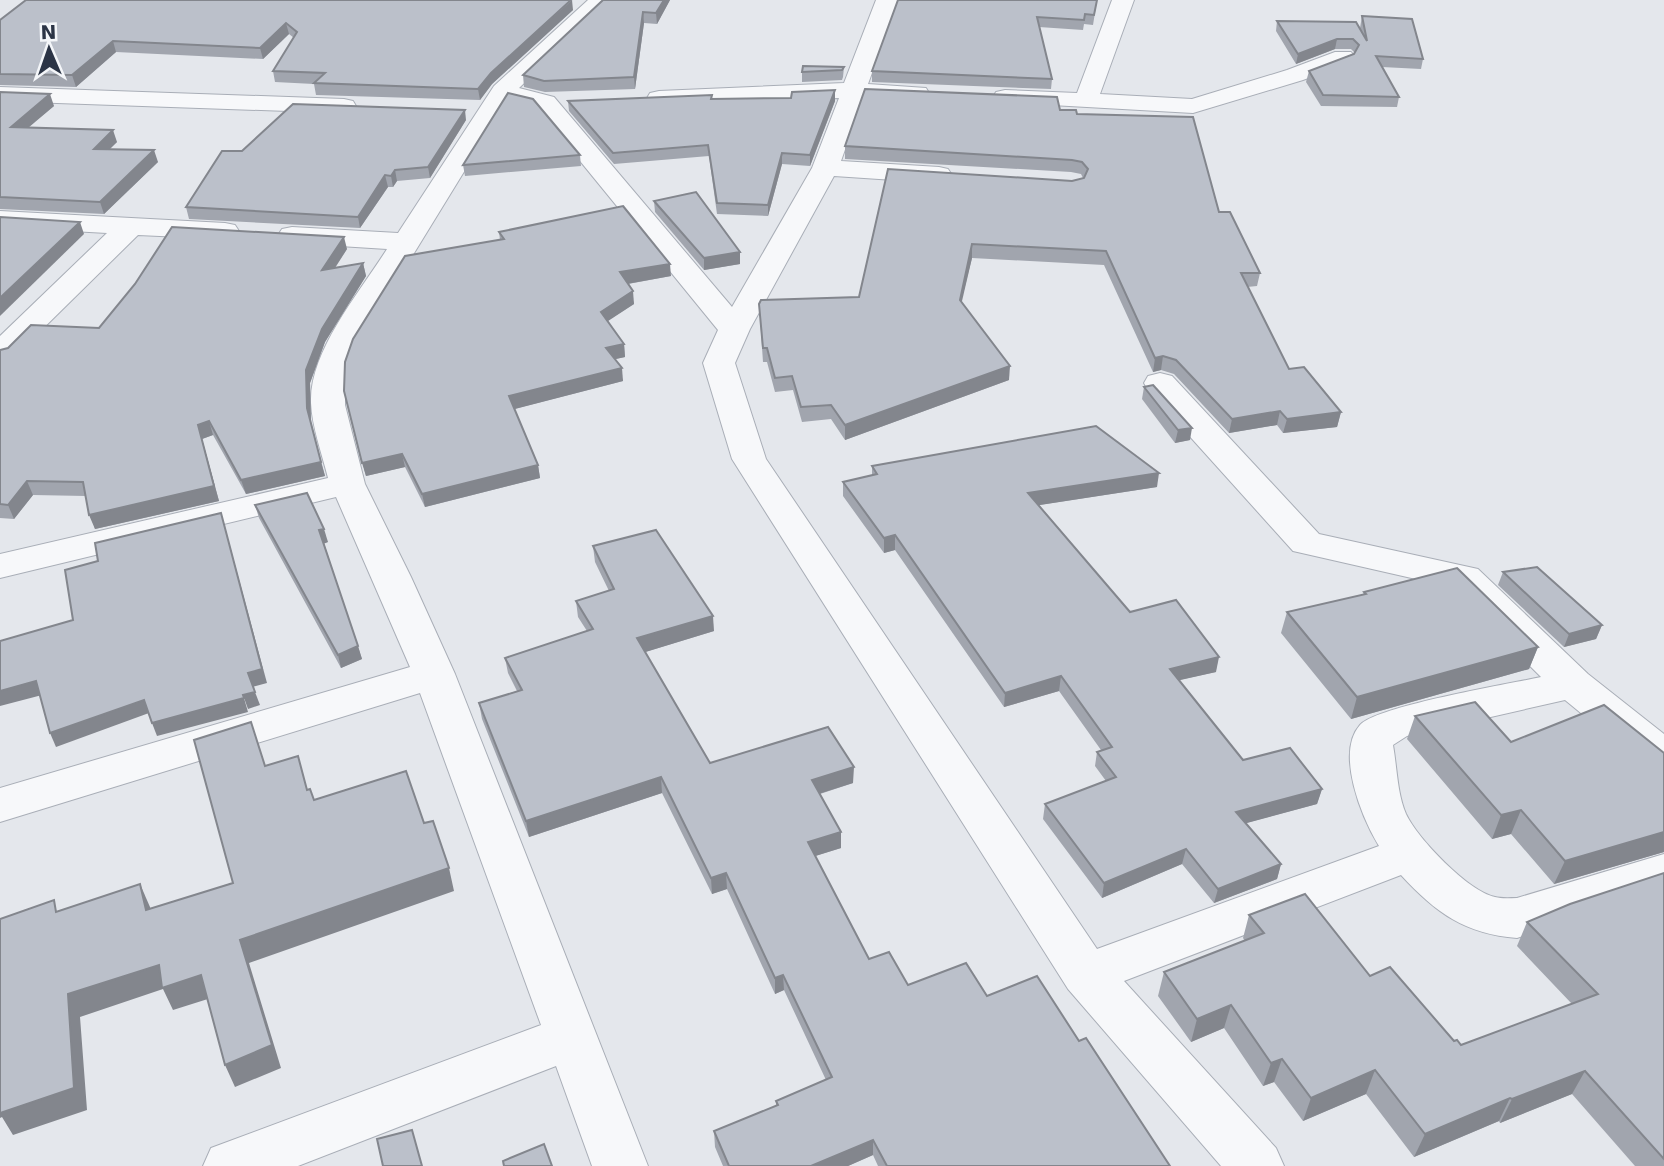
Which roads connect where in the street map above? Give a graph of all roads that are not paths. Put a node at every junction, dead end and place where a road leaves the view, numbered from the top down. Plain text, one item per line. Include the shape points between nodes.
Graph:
1 (887, 0) edge
2 (1123, 0) edge
3 (590, 1) edge
4 (1343, 57) edge
5 (852, 90) junction
6 (934, 93) edge
7 (0, 94) edge
8 (976, 95) edge
9 (643, 98) edge
10 (1086, 100) junction
11 (483, 104) junction
12 (362, 107) edge
13 (825, 168) junction
14 (971, 176) edge
15 (0, 219) edge
16 (131, 226) junction
17 (407, 242) junction
18 (734, 329) junction
19 (0, 353) edge
20 (1160, 383) dead end
21 (347, 484) junction
22 (0, 566) edge
23 (434, 674) junction
24 (1573, 684) junction
25 (1664, 758) edge
26 (0, 805) edge
27 (1410, 853) junction
28 (1664, 872) edge
29 (1086, 974) junction
30 (570, 1037) junction
31 (231, 1166) edge
32 (620, 1166) edge
33 (1256, 1166) edge

1 - 5 street
2 - 10 street
3 - 11 street
4 - 10 street via 1193,106
5 - 6 street
5 - 9 street
5 - 13 street
7 - 12 street
8 - 10 street
11 - 17 street
11 - 18 street via 559,102
13 - 14 street
13 - 18 street
15 - 16 street
16 - 17 street
16 - 19 street
17 - 21 street via 351,328 329,375 328,405
18 - 29 street via 719,363 749,459
20 - 24 street via 1306,543 1464,578
21 - 22 street
21 - 23 street
23 - 26 street
23 - 30 street
24 - 25 street
24 - 27 street via 1395,724 1376,735 1371,745 1385,817
27 - 28 street via 1446,891 1492,917 1517,918
27 - 29 street
29 - 33 street
30 - 31 street
30 - 32 street

